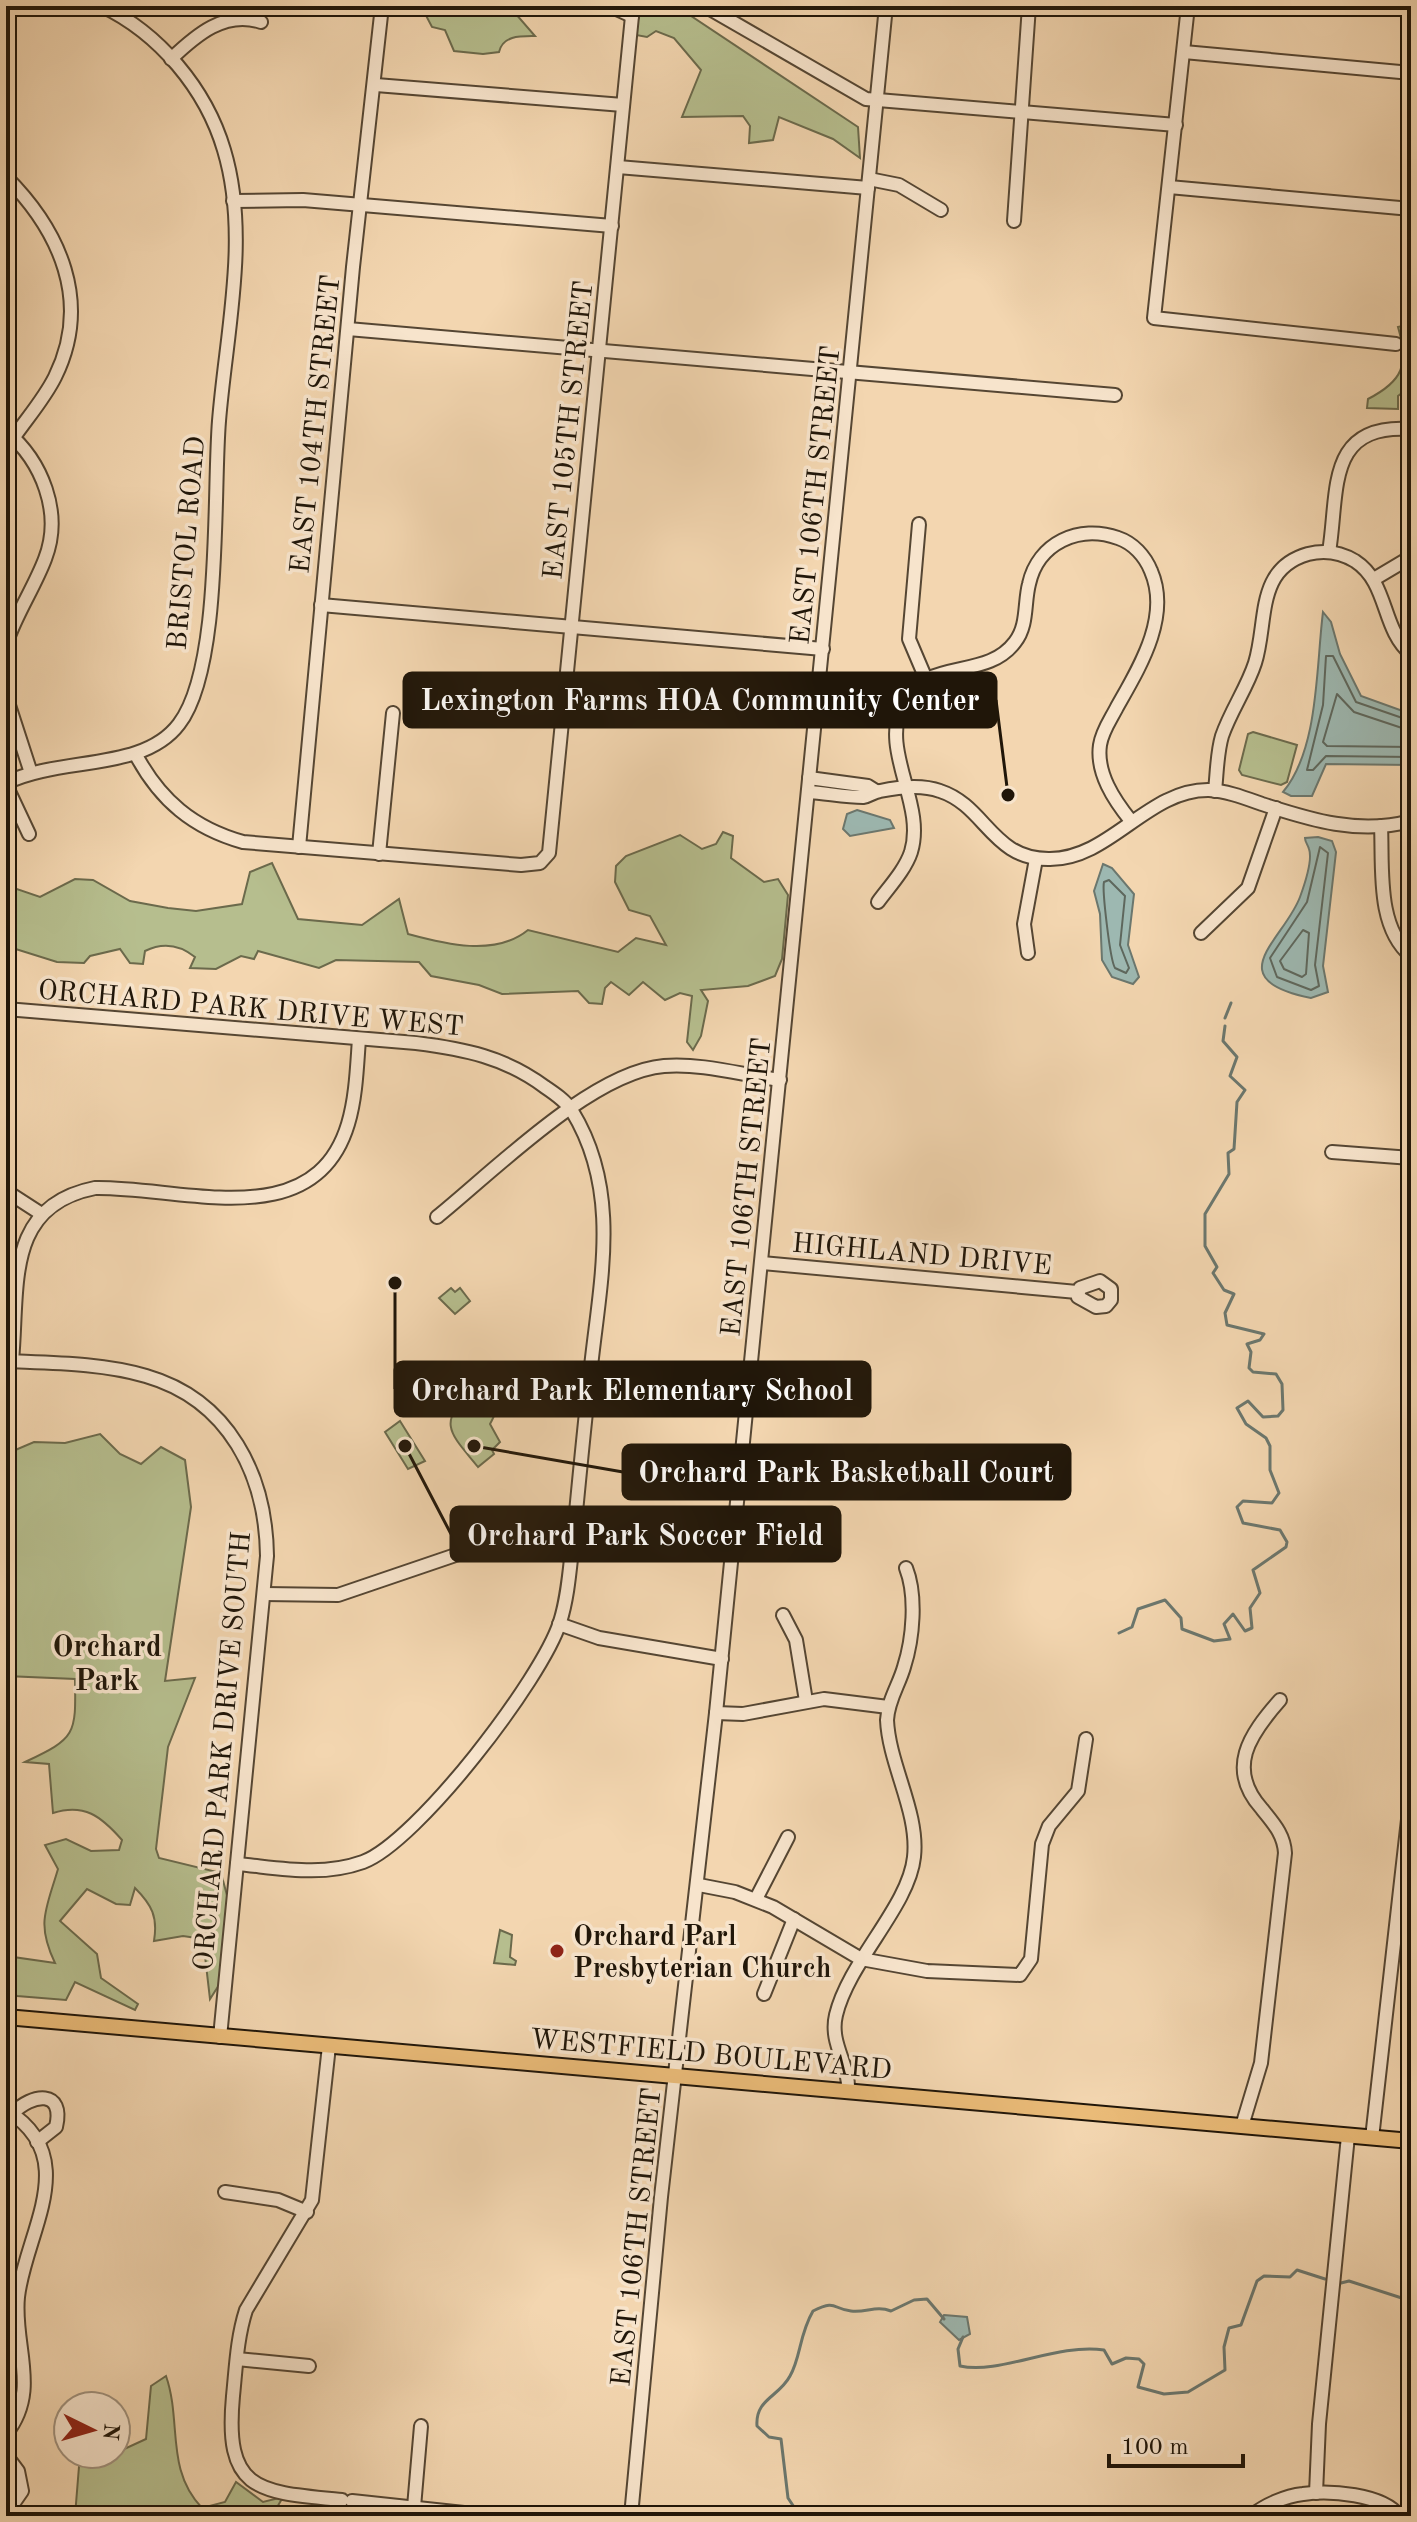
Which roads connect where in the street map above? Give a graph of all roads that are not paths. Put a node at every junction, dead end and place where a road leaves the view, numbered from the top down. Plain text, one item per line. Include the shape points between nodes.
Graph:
1 (102, 6) edge
2 (382, 6) edge
3 (610, 6) edge
4 (705, 6) edge
5 (886, 6) edge
6 (1029, 6) edge
7 (1188, 6) edge
8 (632, 11) edge
9 (261, 22) dead end
10 (1184, 52) junction
11 (171, 59) junction
12 (1411, 73) edge
13 (376, 85) junction
14 (876, 99) junction
15 (623, 105) junction
16 (1021, 113) junction
17 (1176, 125) junction
18 (618, 167) junction
19 (6, 177) edge
20 (869, 183) junction
21 (1169, 187) junction
22 (233, 201) junction
23 (361, 207) junction
24 (1411, 209) edge
25 (941, 210) dead end
26 (1014, 221) dead end
27 (612, 226) junction
28 (348, 329) junction
29 (1396, 344) dead end
30 (600, 351) junction
31 (851, 370) junction
32 (1115, 395) dead end
33 (1411, 429) edge
34 (10, 434) edge
35 (919, 524) dead end
36 (1329, 552) junction
37 (1411, 557) edge
38 (1374, 579) junction
39 (321, 605) junction
40 (572, 627) junction
41 (6, 644) edge
42 (823, 649) junction
43 (1411, 654) edge
44 (926, 679) junction
45 (6, 696) edge
46 (393, 713) dead end
47 (136, 755) junction
48 (31, 773) junction
49 (809, 778) junction
50 (6, 784) edge
51 (906, 787) junction
52 (876, 791) junction
53 (1215, 791) junction
54 (808, 792) junction
55 (1276, 808) junction
56 (1131, 821) junction
57 (1411, 821) edge
58 (1381, 826) junction
59 (29, 834) dead end
60 (299, 847) junction
61 (379, 854) junction
62 (1036, 859) junction
63 (878, 902) dead end
64 (1201, 933) dead end
65 (1028, 953) dead end
66 (1411, 956) edge
67 (6, 1009) edge
68 (359, 1039) junction
69 (780, 1080) junction
70 (571, 1108) junction
71 (1332, 1152) dead end
72 (1411, 1158) edge
73 (6, 1191) edge
74 (40, 1213) junction
75 (437, 1217) dead end
76 (762, 1263) junction
77 (1077, 1292) dead end
78 (9, 1361) edge
79 (571, 1555) junction
80 (906, 1568) dead end
81 (264, 1594) junction
82 (783, 1615) dead end
83 (559, 1624) junction
84 (722, 1659) junction
85 (1280, 1700) dead end
86 (806, 1701) junction
87 (888, 1707) junction
88 (716, 1713) junction
89 (1086, 1739) dead end
90 (1411, 1793) edge
91 (788, 1837) dead end
92 (237, 1864) junction
93 (699, 1885) junction
94 (756, 1899) junction
95 (794, 1919) junction
96 (861, 1959) junction
97 (764, 1994) dead end
98 (6, 2017) edge
99 (220, 2037) junction
100 (329, 2046) junction
101 (676, 2076) junction
102 (848, 2092) junction
103 (9, 2112) edge
104 (1242, 2126) junction
105 (1348, 2136) junction
106 (1372, 2138) junction
107 (1411, 2141) edge
108 (37, 2142) junction
109 (225, 2192) dead end
110 (307, 2212) junction
111 (237, 2359) junction
112 (309, 2366) dead end
113 (421, 2426) dead end
114 (6, 2434) edge
115 (6, 2455) edge
116 (1316, 2493) junction
117 (414, 2507) junction
118 (6, 2514) edge
119 (492, 2516) edge
120 (631, 2516) edge
121 (1251, 2516) edge
122 (1399, 2516) edge

1 - 11 street, BRISTOL ROAD via 143,32
2 - 13 street, EAST 104TH STREET
3 - 8 street
4 - 14 street via 860,97
5 - 14 street, EAST 106TH STREET
6 - 16 street
7 - 10 street
8 - 15 street, EAST 105TH STREET
9 - 11 street via 230,20 215,25
10 - 12 street
10 - 17 street
11 - 22 street, BRISTOL ROAD via 212,119
13 - 15 street
13 - 23 street, EAST 104TH STREET
14 - 16 street
14 - 20 street, EAST 106TH STREET
15 - 18 street, EAST 105TH STREET
16 - 17 street
16 - 26 street
17 - 21 street
18 - 20 street
18 - 27 street, EAST 105TH STREET
19 - 34 street via 36,208 56,242 69,308 65,350 55,378
20 - 25 street via 899,185
20 - 31 street, EAST 106TH STREET
21 - 24 street
21 - 29 street via 1154,318
22 - 23 street via 303,200
22 - 47 street, BRISTOL ROAD via 234,258 203,648 182,720 166,738
23 - 27 street
23 - 28 street, EAST 104TH STREET
27 - 30 street, EAST 105TH STREET
28 - 30 street
28 - 39 street, EAST 104TH STREET
30 - 31 street
30 - 40 street, EAST 105TH STREET
31 - 32 street
31 - 42 street, EAST 106TH STREET
33 - 36 street via 1382,429 1347,452 1336,475
34 - 41 street via 31,457 45,485 51,535
35 - 44 street via 909,639
36 - 38 street via 1357,562
36 - 53 street via 1294,560 1279,571 1267,591 1255,662 1219,747
37 - 38 street
38 - 43 street via 1394,633
39 - 40 street
39 - 60 street, EAST 104TH STREET
40 - 42 street
40 - 61 street, EAST 105TH STREET via 554,831 546,857 521,865
42 - 49 street, EAST 106TH STREET
44 - 51 street via 903,702 897,724
44 - 56 street via 986,664 1014,643 1034,569 1050,547 1092,533 1130,544 1148,564 1155,582 1153,630 1143,661 1104,731 1099,759
45 - 48 street
46 - 61 street
47 - 48 street, BRISTOL ROAD
47 - 60 street via 165,797 204,828 243,842
48 - 50 street, BRISTOL ROAD
49 - 52 street
49 - 54 street, EAST 106TH STREET
50 - 59 street
51 - 52 street
51 - 62 street via 949,794 1002,844
51 - 63 street via 911,851
52 - 54 street via 868,797
53 - 55 street
53 - 56 street via 1183,793
54 - 69 street, EAST 106TH STREET
55 - 58 street via 1327,823
55 - 64 street via 1248,888
56 - 62 street via 1079,854
57 - 58 street
58 - 66 street via 1388,918 1394,936
60 - 61 street
62 - 65 street via 1024,924
67 - 68 street, ORCHARD PARK DRIVE WEST
68 - 70 street, ORCHARD PARK DRIVE WEST via 489,1056 525,1072
68 - 74 street via 342,1142 299,1186 252,1199 95,1188 73,1193
69 - 70 street via 664,1066 618,1079
69 - 76 street, EAST 106TH STREET
70 - 75 street
70 - 79 street via 598,1170 604,1211
71 - 72 street
73 - 74 street
74 - 78 street via 22,1255
76 - 77 street, HIGHLAND DRIVE
76 - 84 street, EAST 106TH STREET
78 - 81 street, ORCHARD PARK DRIVE SOUTH via 143,1375 176,1389 217,1420 247,1458 262,1498 267,1535
79 - 81 street via 482,1546 350,1592
79 - 83 street
80 - 87 street via 912,1600 907,1655
81 - 92 street, ORCHARD PARK DRIVE SOUTH
82 - 86 street via 796,1640
83 - 84 street via 615,1641
83 - 92 street via 536,1674 512,1709 414,1825 385,1851 327,1871
84 - 88 street, EAST 106TH STREET
85 - 104 street via 1252,1740 1242,1774 1247,1792 1283,1838 1285,1853 1261,2063
86 - 87 street
86 - 88 street via 743,1714
87 - 96 street via 887,1728 914,1856 903,1889
88 - 93 street, EAST 106TH STREET
89 - 96 street via 1078,1791 1049,1826 1042,1844 1031,1959 1025,1972 1014,1977 935,1972
90 - 106 street
91 - 94 street
92 - 99 street, ORCHARD PARK DRIVE SOUTH
93 - 94 street
93 - 101 street, EAST 106TH STREET
94 - 95 street
95 - 96 street
95 - 97 street
96 - 102 street via 845,1985 834,2020
98 - 99 main road, WESTFIELD BOULEVARD
99 - 100 main road, WESTFIELD BOULEVARD
100 - 101 main road, WESTFIELD BOULEVARD
100 - 110 street via 315,2190
101 - 102 main road, WESTFIELD BOULEVARD
101 - 120 street, EAST 106TH STREET
102 - 104 main road, WESTFIELD BOULEVARD
103 - 108 street
103 - 108 street via 30,2098 52,2103 58,2114 56,2127
104 - 105 main road, WESTFIELD BOULEVARD
105 - 106 main road, WESTFIELD BOULEVARD
105 - 116 street
106 - 107 main road, WESTFIELD BOULEVARD
108 - 114 street via 46,2193 18,2299 26,2387
109 - 110 street via 278,2200
110 - 111 street via 249,2304
111 - 112 street
111 - 117 street via 232,2451 252,2482 271,2492
113 - 117 street
115 - 118 street via 18,2471 22,2491
116 - 121 street via 1277,2501
116 - 122 street via 1383,2502
117 - 119 street

